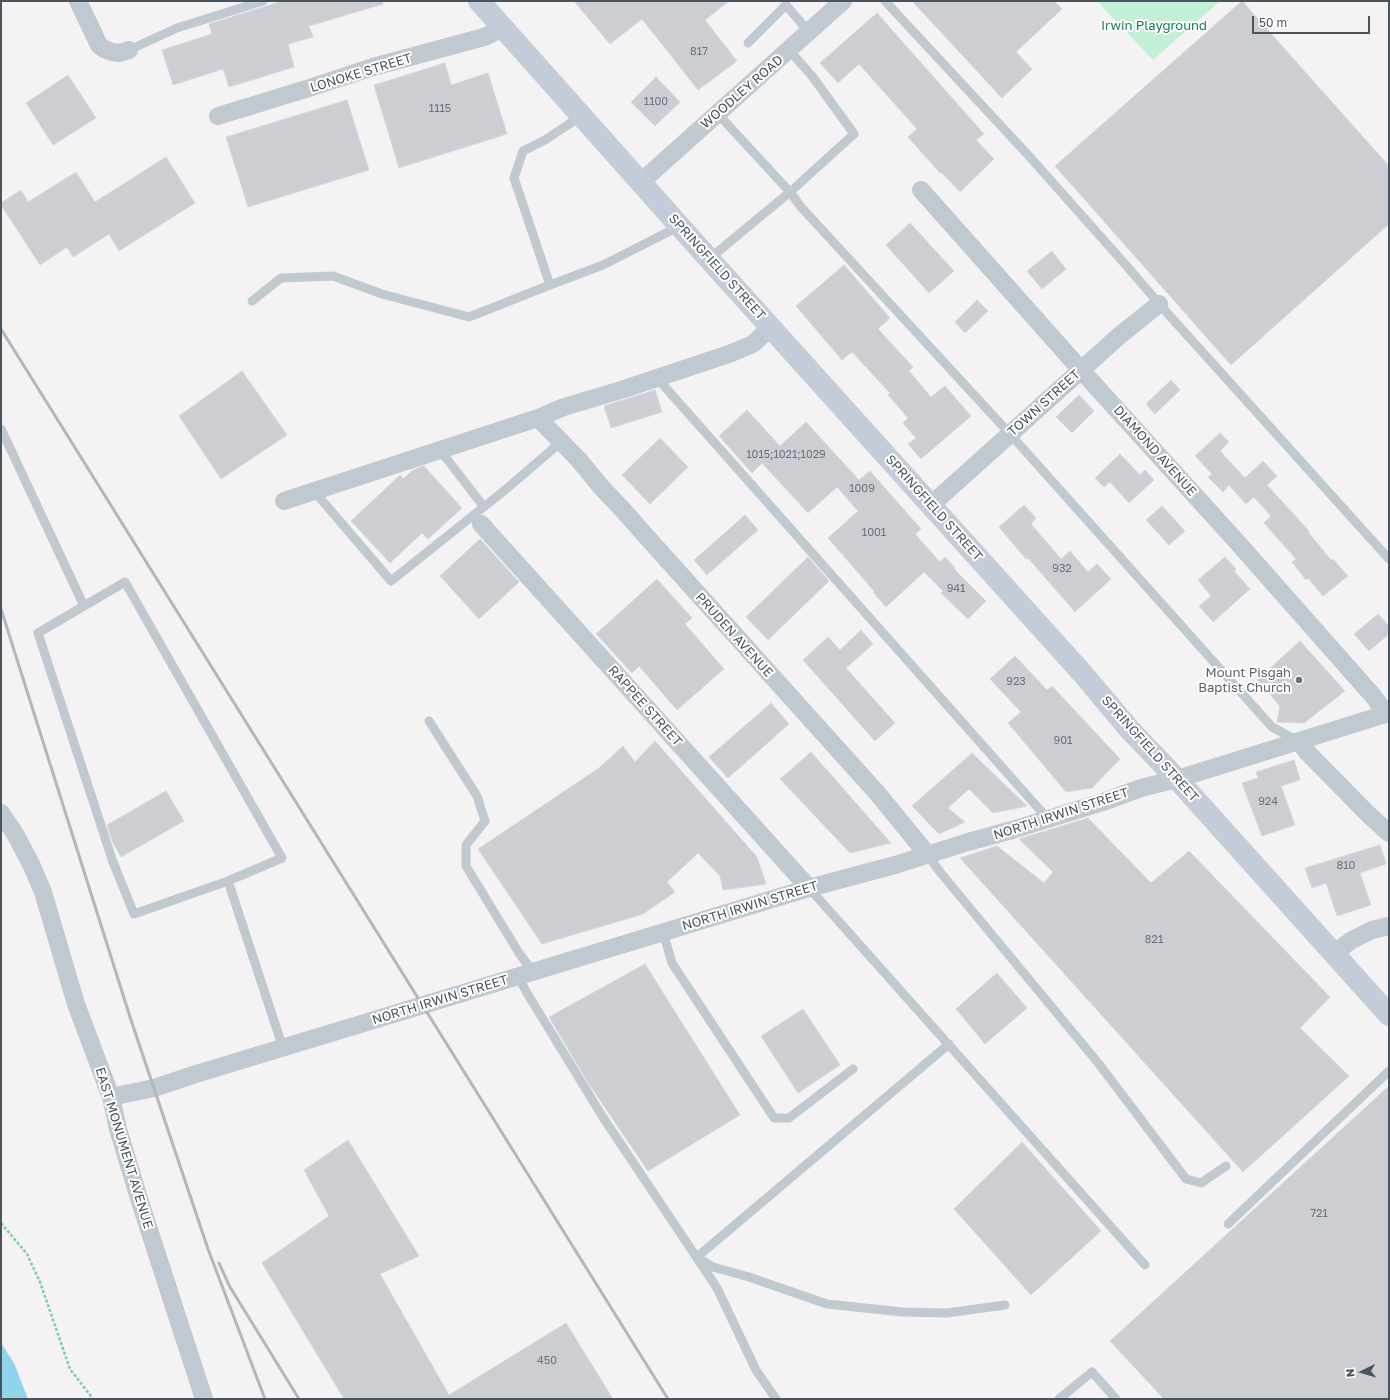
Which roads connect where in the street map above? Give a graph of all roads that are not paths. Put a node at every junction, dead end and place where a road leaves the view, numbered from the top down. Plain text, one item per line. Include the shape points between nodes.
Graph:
1 (78, 1) edge
2 (263, 1) edge
3 (479, 1) edge
4 (843, 1) edge
5 (885, 1) edge
6 (788, 3) edge
7 (501, 25) junction
8 (809, 32) junction
9 (748, 42) dead end
10 (129, 50) joint
11 (789, 50) junction
12 (717, 113) junction
13 (218, 116) dead end
14 (581, 116) junction
15 (641, 182) junction
16 (921, 190) dead end
17 (790, 192) junction
18 (680, 226) junction
19 (709, 259) junction
20 (550, 285) junction
21 (252, 301) dead end
22 (1160, 304) junction
23 (771, 327) junction
24 (1081, 370) junction
25 (657, 378) junction
26 (538, 418) junction
27 (1, 429) edge
28 (1010, 434) junction
29 (561, 442) junction
30 (440, 450) junction
31 (314, 491) junction
32 (284, 501) dead end
33 (931, 505) junction
34 (482, 516) junction
35 (1389, 559) edge
36 (84, 606) junction
37 (1388, 714) edge
38 (429, 721) dead end
39 (1299, 741) junction
40 (1177, 779) junction
41 (1, 813) edge
42 (1048, 819) junction
43 (1389, 833) edge
44 (927, 854) junction
45 (228, 882) junction
46 (809, 888) junction
47 (1389, 926) edge
48 (663, 932) junction
49 (1334, 953) junction
50 (526, 974) junction
51 (1389, 1015) edge
52 (949, 1044) junction
53 (283, 1048) junction
54 (853, 1069) dead end
55 (1389, 1071) edge
56 (111, 1097) junction
57 (1226, 1166) dead end
58 (1228, 1224) dead end
59 (696, 1257) junction
60 (1145, 1265) dead end
61 (1005, 1305) dead end
62 (204, 1399) edge
63 (776, 1399) edge
64 (1059, 1399) edge
65 (1116, 1399) edge

1 - 10 street via 99,45 112,52
2 - 10 lane via 177,28
3 - 7 main road, SPRINGFIELD STREET
4 - 8 street, WOODLEY ROAD
5 - 22 lane via 1029,156
6 - 8 lane
6 - 9 lane
7 - 13 street, LONOKE STREET via 484,37 374,67
7 - 14 main road, SPRINGFIELD STREET
8 - 11 street, WOODLEY ROAD
11 - 12 street, WOODLEY ROAD
11 - 17 lane via 812,76 854,134
12 - 15 street, WOODLEY ROAD
12 - 17 lane
14 - 15 main road, SPRINGFIELD STREET
14 - 20 lane via 523,151 514,178
15 - 18 main road, SPRINGFIELD STREET
16 - 24 street, DIAMOND AVENUE
17 - 19 lane
17 - 28 lane
18 - 19 main road, SPRINGFIELD STREET
18 - 20 lane via 603,265
19 - 23 main road, SPRINGFIELD STREET
20 - 21 lane via 469,317 382,294 333,276 281,278
22 - 24 street, TOWN STREET
22 - 35 lane
23 - 25 street via 753,344
23 - 33 main road, SPRINGFIELD STREET
24 - 28 street, TOWN STREET
24 - 37 street, DIAMOND AVENUE
25 - 26 street via 564,407
25 - 42 lane
26 - 29 street, PRUDEN AVENUE
26 - 30 street
27 - 36 lane
28 - 33 street, TOWN STREET
28 - 39 lane via 1272,727
29 - 34 lane
29 - 44 street, PRUDEN AVENUE via 878,794
30 - 31 street
30 - 34 lane
31 - 32 street
31 - 34 lane via 391,581
33 - 40 main road, SPRINGFIELD STREET via 1130,730
34 - 46 street, RAPPEE STREET
36 - 45 lane via 125,582 282,858
36 - 45 lane via 38,633 113,862 134,914
37 - 39 street, NORTH IRWIN STREET
38 - 50 lane via 477,796 485,821 466,845 466,866 519,953
39 - 40 street, NORTH IRWIN STREET
39 - 43 street
40 - 42 street, NORTH IRWIN STREET via 1141,788
40 - 49 main road, SPRINGFIELD STREET
41 - 56 street, EAST MONUMENT AVENUE via 14,832 43,892 76,1004
42 - 44 street, NORTH IRWIN STREET
44 - 46 street, NORTH IRWIN STREET
44 - 57 lane via 944,878 1099,1064 1186,1178 1201,1183
45 - 53 lane
46 - 48 street, NORTH IRWIN STREET
46 - 52 lane
47 - 49 street via 1372,930
48 - 50 street, NORTH IRWIN STREET
48 - 54 lane via 672,963 774,1118 789,1118
49 - 51 main road, SPRINGFIELD STREET
50 - 53 street, NORTH IRWIN STREET
50 - 59 lane via 527,993 604,1119
52 - 59 lane
52 - 60 lane
53 - 56 street, NORTH IRWIN STREET via 154,1088
55 - 58 lane
56 - 62 street, EAST MONUMENT AVENUE via 141,1205
59 - 61 lane via 713,1266 827,1304 947,1314
59 - 63 lane via 717,1288 756,1370
64 - 65 lane via 1092,1372

